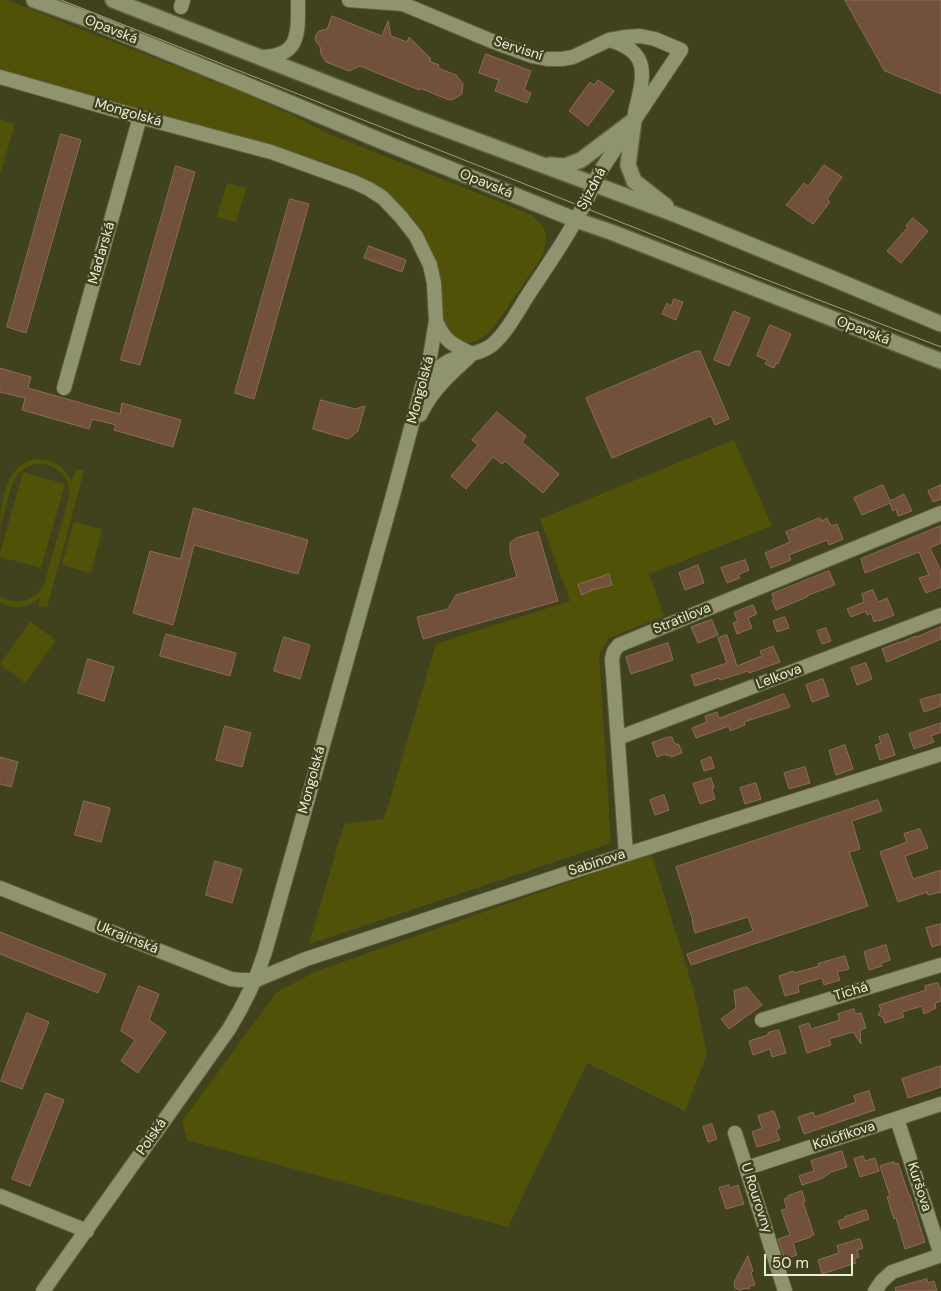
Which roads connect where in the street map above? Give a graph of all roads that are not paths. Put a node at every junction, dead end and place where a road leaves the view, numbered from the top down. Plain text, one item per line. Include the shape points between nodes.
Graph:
1 (34, 0) edge
2 (113, 0) edge
3 (298, 0) edge
4 (350, 0) edge
5 (416, 4) edge
6 (608, 40) junction
7 (681, 50) joint
8 (258, 57) junction
9 (0, 77) edge
10 (140, 117) junction
11 (634, 120) junction
12 (538, 164) junction
13 (594, 184) junction
14 (677, 216) junction
15 (576, 220) junction
16 (436, 321) junction
17 (941, 324) edge
18 (472, 354) junction
19 (941, 361) edge
20 (422, 384) junction
21 (64, 388) dead end
22 (408, 438) junction
23 (941, 513) edge
24 (941, 615) edge
25 (618, 738) junction
26 (941, 754) edge
27 (626, 854) junction
28 (0, 888) edge
29 (941, 965) edge
30 (256, 980) junction
31 (762, 1020) dead end
32 (941, 1104) edge
33 (896, 1119) junction
34 (735, 1133) dead end
35 (746, 1168) junction
36 (0, 1196) edge
37 (87, 1231) junction
38 (941, 1255) edge
39 (44, 1291) edge
40 (786, 1291) edge
41 (875, 1291) edge

1 - 15 main road, Opavská
2 - 8 main road, Opavská
3 - 8 street via 298,30 293,44 279,55
4 - 5 street, Servisní
5 - 6 street, Servisní via 485,39 544,59 573,57
6 - 7 street, Servisní via 626,36 645,37
6 - 11 street via 629,48 641,64 643,79
7 - 11 street, Sjízdná
8 - 12 main road, Opavská
9 - 10 street, Mongolská
10 - 16 street, Mongolská via 271,152 339,176 383,198 409,226 426,254 434,283
10 - 21 street, Maďarská
11 - 12 main road via 581,160 565,166
11 - 13 street, Sjízdná
11 - 14 main road via 628,165 634,180
12 - 13 main road, Opavská
13 - 14 main road, Opavská
13 - 15 street, Sjízdná
14 - 17 main road, Opavská
15 - 18 street, Sjízdná via 506,330 483,351
15 - 19 main road, Opavská
16 - 18 street via 446,339
16 - 20 street, Mongolská
18 - 20 street via 449,361
18 - 22 street via 431,394
20 - 22 street, Mongolská
22 - 30 street, Mongolská
23 - 25 street, Stratilova via 619,645 612,659
24 - 25 street, Lelkova
25 - 27 street, Stratilova
26 - 27 street, Sabinova
27 - 30 street, Sabinova via 306,959
28 - 30 street, Ukrajinská via 231,979
29 - 31 street, Tichá
30 - 37 street, Polská via 229,1029
32 - 33 street, Kolofíkova
33 - 35 street, Kolofíkova
33 - 38 street, Kuršova
34 - 35 street, U Rourovny
35 - 40 street, U Rourovny
36 - 37 street
37 - 39 street, Polská
38 - 41 street, Kuršova via 892,1272

